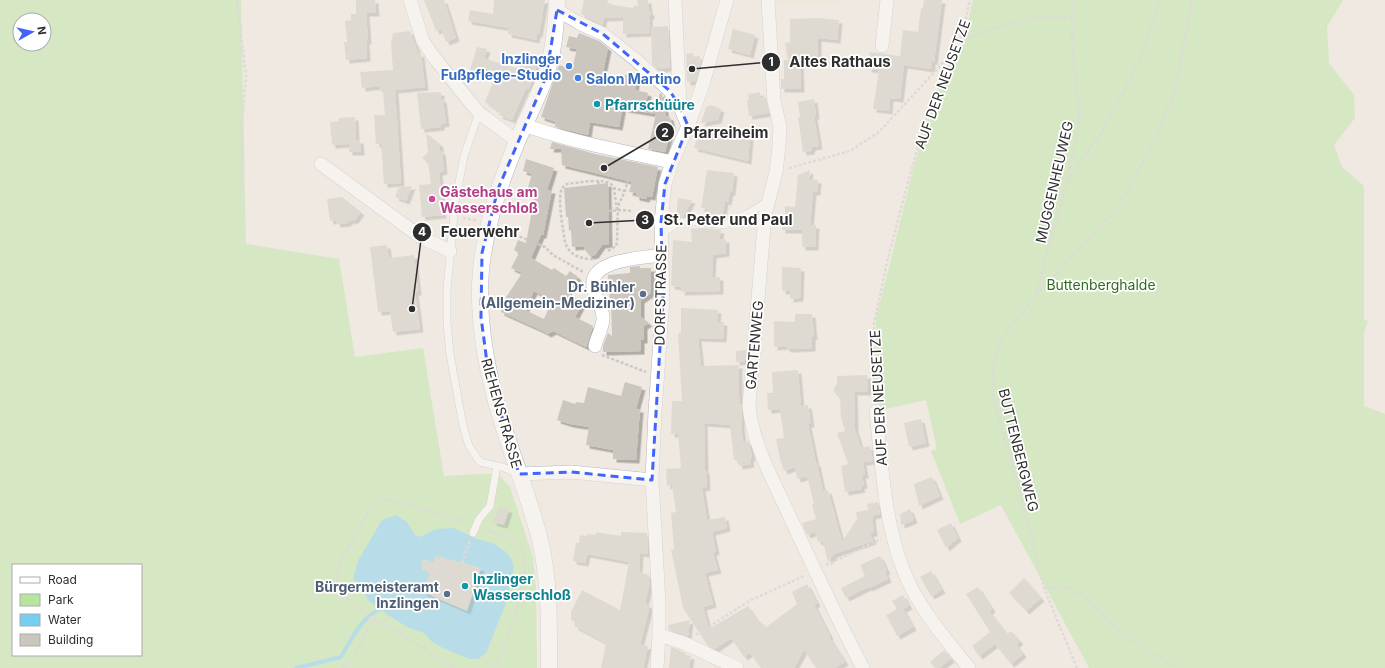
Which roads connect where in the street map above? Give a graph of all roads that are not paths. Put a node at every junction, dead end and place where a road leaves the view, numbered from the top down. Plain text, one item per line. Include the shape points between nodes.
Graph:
1 (410, 0) edge
2 (675, 0) edge
3 (727, 0) edge
4 (768, 0) edge
5 (887, 0) edge
6 (557, 5) edge
7 (882, 46) dead end
8 (680, 107) junction
9 (479, 113) junction
10 (524, 125) junction
11 (688, 126) junction
12 (517, 141) junction
13 (672, 162) junction
14 (321, 164) dead end
15 (769, 201) junction
16 (661, 234) junction
17 (450, 251) junction
18 (661, 255) junction
19 (595, 346) road end
20 (876, 411) road end
21 (497, 466) junction
22 (519, 474) junction
23 (652, 480) junction
24 (473, 533) road end
25 (659, 635) junction
26 (549, 668) edge
27 (656, 668) edge
28 (737, 668) edge
29 (863, 668) edge
30 (969, 668) edge

1 - 9 street via 424,40 433,56
2 - 8 street
3 - 11 street, DORFSTRASSE
4 - 15 street, GARTENWEG via 774,101 780,127 776,172
5 - 7 street
6 - 8 street via 579,23 603,34 636,60 670,91
6 - 10 street, RIEHENSTRASSE via 556,30 546,77
8 - 11 street
9 - 12 street
9 - 17 lane via 464,156
10 - 12 street, RIEHENSTRASSE
10 - 13 street via 573,141
11 - 13 street, DORFSTRASSE
12 - 22 street, RIEHENSTRASSE via 498,189 488,224 482,253 480,285 481,317 488,370
13 - 16 street, DORFSTRASSE via 665,184
14 - 17 street via 422,238
15 - 16 lane via 724,225 680,222
15 - 29 street, GARTENWEG via 765,215 750,417 771,475
16 - 18 street, DORFSTRASSE
17 - 21 lane via 447,323 463,426 468,446 480,462
18 - 19 street via 621,260 598,270 593,287 603,321
18 - 23 street, DORFSTRASSE via 663,296
20 - 30 street, AUF DER NEUSETZE via 885,492 899,556 923,608
21 - 22 lane
21 - 24 lane via 490,506 475,525
22 - 23 street via 571,472
22 - 26 street, RIEHENSTRASSE via 540,539 547,577
23 - 25 street, DORFSTRASSE via 658,566
25 - 27 street, DORFSTRASSE
25 - 28 street via 684,643

